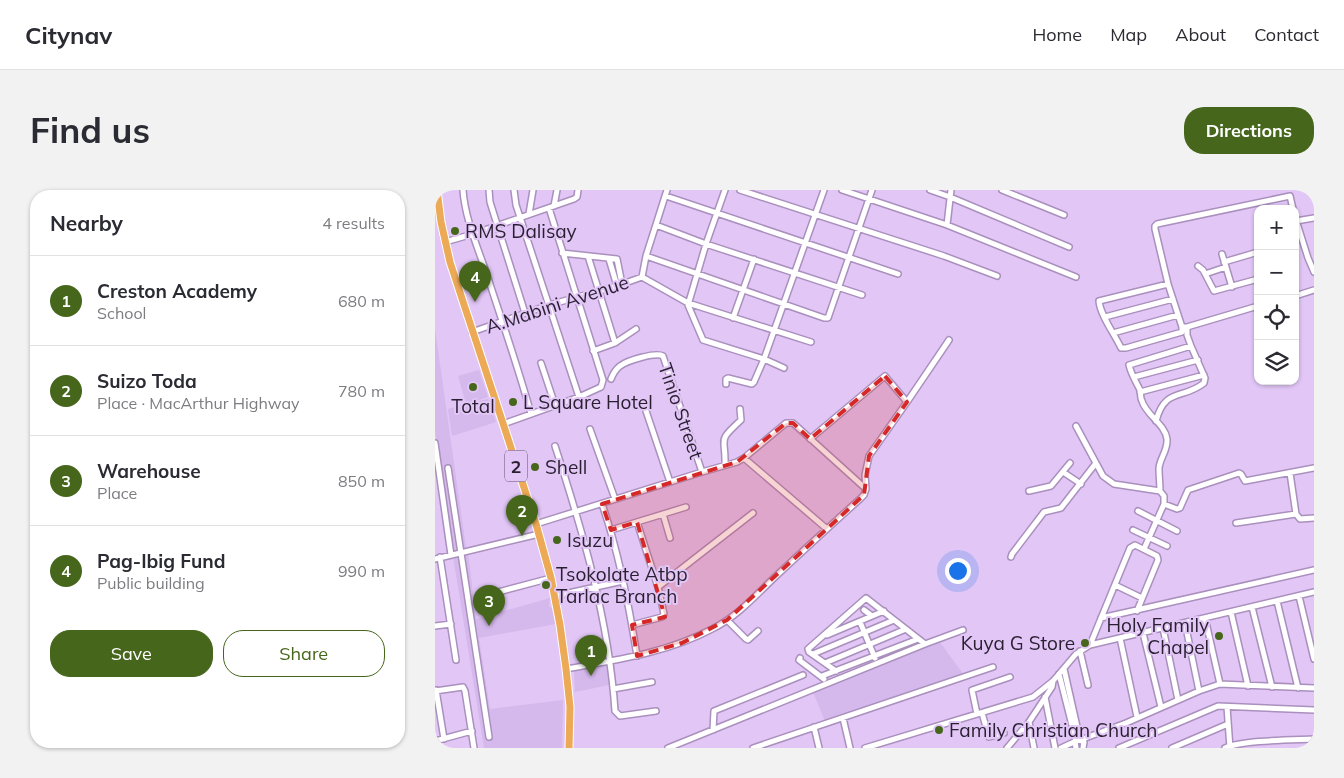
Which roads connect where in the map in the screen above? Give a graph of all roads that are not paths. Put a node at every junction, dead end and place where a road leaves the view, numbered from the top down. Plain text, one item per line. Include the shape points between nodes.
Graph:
1 (437, 190) edge
2 (463, 190) edge
3 (489, 190) edge
4 (514, 190) edge
5 (533, 190) edge
6 (557, 190) edge
7 (578, 190) edge
8 (725, 190) edge
9 (740, 190) edge
10 (824, 190) edge
11 (842, 190) edge
12 (873, 190) edge
13 (930, 190) edge
14 (951, 190) edge
15 (1002, 190) edge
16 (667, 193) edge
17 (1290, 193) edge
18 (950, 196) junction
19 (869, 199) junction
20 (1263, 202) junction
21 (1264, 205) edge
22 (551, 207) junction
23 (717, 213) junction
24 (529, 214) junction
25 (816, 215) junction
26 (1064, 215) dead end
27 (521, 218) junction
28 (1314, 218) edge
29 (1299, 219) edge
30 (498, 226) junction
31 (656, 226) junction
32 (947, 226) junction
33 (1299, 228) edge
34 (860, 229) junction
35 (473, 234) junction
36 (445, 242) junction
37 (807, 242) junction
38 (706, 244) junction
39 (1069, 247) dead end
40 (562, 253) junction
41 (1254, 253) edge
42 (1222, 254) dead end
43 (587, 256) junction
44 (646, 256) junction
45 (849, 258) junction
46 (754, 259) junction
47 (1225, 264) junction
48 (1198, 266) dead end
49 (1314, 272) edge
50 (795, 273) junction
51 (697, 274) junction
52 (898, 274) dead end
53 (1205, 274) junction
54 (997, 276) dead end
55 (642, 277) junction
56 (1076, 277) dead end
57 (1254, 280) edge
58 (1169, 284) junction
59 (620, 285) junction
60 (1232, 287) junction
61 (839, 288) junction
62 (743, 289) junction
63 (1314, 290) edge
64 (599, 291) junction
65 (862, 295) dead end
66 (1298, 295) edge
67 (576, 297) junction
68 (1173, 299) junction
69 (688, 303) junction
70 (784, 303) junction
71 (549, 305) junction
72 (1254, 307) edge
73 (525, 314) junction
74 (1178, 315) junction
75 (1105, 317) junction
76 (733, 318) junction
77 (502, 321) junction
78 (1185, 327) junction
79 (636, 329) dead end
80 (774, 330) junction
81 (472, 332) junction
82 (1113, 333) junction
83 (949, 340) dead end
84 (811, 342) dead end
85 (615, 343) junction
86 (1191, 346) junction
87 (593, 351) junction
88 (764, 359) junction
89 (1198, 360) junction
90 (541, 363) dead end
91 (785, 368) dead end
92 (1204, 375) junction
93 (1134, 377) junction
94 (611, 379) dead end
95 (726, 384) dead end
96 (1140, 392) junction
97 (579, 397) junction
98 (907, 402) junction
99 (555, 405) junction
100 (740, 409) dead end
101 (646, 411) dead end
102 (531, 414) junction
103 (1156, 421) junction
104 (503, 424) junction
105 (1076, 426) dead end
106 (590, 430) dead end
107 (810, 439) junction
108 (435, 443) edge
109 (555, 446) dead end
110 (744, 458) junction
111 (1096, 462) junction
112 (1070, 463) dead end
113 (725, 465) junction
114 (449, 468) dead end
115 (1314, 468) edge
116 (702, 472) junction
117 (1063, 472) junction
118 (1290, 473) junction
119 (670, 482) junction
120 (1081, 484) junction
121 (865, 490) junction
122 (1029, 491) dead end
123 (1160, 491) junction
124 (615, 499) junction
125 (602, 504) junction
126 (1164, 504) junction
127 (686, 507) dead end
128 (1138, 511) dead end
129 (577, 512) junction
130 (753, 513) dead end
131 (663, 514) junction
132 (1296, 514) junction
133 (1314, 518) edge
134 (1157, 520) junction
135 (637, 522) junction
136 (1235, 522) dead end
137 (536, 524) junction
138 (827, 529) junction
139 (611, 530) junction
140 (1133, 530) dead end
141 (1177, 531) dead end
142 (539, 534) junction
143 (670, 538) dead end
144 (1149, 538) junction
145 (1167, 546) dead end
146 (1144, 549) junction
147 (461, 552) junction
148 (451, 555) junction
149 (1011, 557) dead end
150 (438, 558) edge
151 (1314, 570) edge
152 (551, 578) junction
153 (623, 581) junction
154 (1115, 585) junction
155 (658, 587) junction
156 (596, 588) junction
157 (1314, 592) edge
158 (487, 595) dead end
159 (555, 596) junction
160 (1299, 596) junction
161 (1142, 598) junction
162 (1277, 601) junction
163 (1251, 606) junction
164 (864, 610) dead end
165 (884, 611) junction
166 (1137, 611) junction
167 (1231, 612) junction
168 (872, 616) junction
169 (1101, 618) junction
170 (1205, 618) junction
171 (727, 620) junction
172 (894, 620) junction
173 (860, 622) junction
174 (1185, 623) junction
175 (451, 624) junction
176 (632, 625) junction
177 (435, 626) edge
178 (1163, 628) junction
179 (906, 629) junction
180 (963, 630) dead end
181 (758, 631) dead end
182 (1143, 633) junction
183 (865, 634) junction
184 (824, 636) junction
185 (1120, 638) junction
186 (918, 639) junction
187 (869, 644) junction
188 (925, 644) junction
189 (1090, 645) junction
190 (1080, 651) junction
191 (813, 654) junction
192 (637, 656) junction
193 (874, 656) junction
194 (800, 658) dead end
195 (1314, 659) edge
196 (457, 660) dead end
197 (610, 661) junction
198 (825, 663) junction
199 (877, 663) junction
200 (993, 667) dead end
201 (567, 669) junction
202 (1064, 669) junction
203 (836, 671) junction
204 (1059, 674) junction
205 (803, 675) dead end
206 (822, 676) junction
207 (1010, 677) dead end
208 (1053, 681) junction
209 (651, 682) dead end
210 (826, 684) junction
211 (1220, 684) junction
212 (1088, 685) dead end
213 (1248, 686) junction
214 (1272, 687) junction
215 (1298, 688) junction
216 (1314, 688) edge
217 (613, 689) junction
218 (435, 690) edge
219 (1041, 690) junction
220 (1199, 691) junction
221 (1045, 698) junction
222 (1178, 700) junction
223 (1161, 707) junction
224 (1227, 707) junction
225 (1314, 710) edge
226 (437, 711) edge
227 (656, 711) dead end
228 (980, 714) junction
229 (1137, 717) junction
230 (843, 718) junction
231 (1029, 722) junction
232 (1228, 724) junction
233 (814, 727) junction
234 (715, 730) junction
235 (472, 731) junction
236 (1004, 732) dead end
237 (489, 736) dead end
238 (445, 739) junction
239 (1314, 739) edge
240 (1078, 740) junction
241 (435, 741) edge
242 (1228, 747) edge
243 (474, 748) edge
244 (569, 748) edge
245 (668, 748) edge
246 (753, 748) edge
247 (819, 748) edge
248 (850, 748) edge
249 (865, 748) edge
250 (1007, 748) edge
251 (1034, 748) edge
252 (1055, 748) edge
253 (1061, 748) edge
254 (1077, 748) edge
255 (1083, 748) edge
256 (1119, 748) edge
257 (1172, 748) edge

1 - 36 highway, 2
2 - 35 street
3 - 30 street
4 - 27 street
5 - 24 street
6 - 22 street
7 - 22 street via 577,197
8 - 23 street
9 - 25 street
10 - 25 street
11 - 19 street
12 - 19 street
13 - 18 street
14 - 18 street
15 - 26 street
16 - 23 street
16 - 31 street
17 - 20 street
18 - 32 street
18 - 39 street
19 - 32 street
19 - 34 street
20 - 21 street
20 - 58 street via 1155,226
22 - 24 street
22 - 40 street
23 - 37 street
23 - 38 street
24 - 27 street
25 - 34 street
25 - 37 street
27 - 30 street
27 - 71 street
28 - 29 street
30 - 35 street
30 - 73 street
31 - 38 street
31 - 44 street
32 - 56 street
33 - 49 street
34 - 45 street
34 - 54 street
35 - 36 street
35 - 77 street
36 - 81 highway, 2
37 - 45 street
37 - 50 street
38 - 46 street
38 - 51 street
40 - 43 street
40 - 67 street
41 - 47 street
42 - 47 street
43 - 59 street via 609,258
43 - 64 street
44 - 51 street
44 - 55 street
45 - 52 street
45 - 61 street
46 - 50 street
46 - 62 street
47 - 53 street
47 - 60 street
48 - 53 street
50 - 61 street
50 - 70 street
51 - 62 street
51 - 69 street
53 - 60 street via 1214,291
55 - 59 street, A.Mabini Avenue
55 - 69 street
57 - 60 street
58 - 68 street
58 - 75 street via 1100,300
59 - 64 street, A.Mabini Avenue
61 - 65 street
61 - 70 street via 828,318
62 - 70 street
62 - 76 street
63 - 66 street
64 - 67 street, A.Mabini Avenue
64 - 85 street
67 - 71 street, A.Mabini Avenue
67 - 87 street
68 - 74 street
68 - 75 street
69 - 76 street
69 - 88 street via 703,340
70 - 80 street
71 - 73 street, A.Mabini Avenue
71 - 97 street
72 - 78 street
73 - 77 street, A.Mabini Avenue
74 - 78 street
74 - 82 street
75 - 82 street
76 - 80 street
77 - 81 street, A.Mabini Avenue
77 - 102 street
78 - 82 street via 1182,332 1123,349
78 - 86 street
79 - 85 street
80 - 84 street
80 - 88 street
81 - 104 highway, 2
83 - 98 street
85 - 87 street
86 - 89 street
86 - 93 street via 1131,364
87 - 97 street via 603,380 601,387
88 - 91 street
88 - 95 street via 753,383 728,378
89 - 92 street
89 - 93 street
90 - 99 street
92 - 96 street
92 - 103 street via 1205,380 1200,386 1164,402
93 - 96 street
94 - 116 street, Tinio Street via 615,370 625,363 658,354 663,356
96 - 103 street via 1142,403
97 - 99 street
98 - 107 street via 885,376
98 - 121 street via 869,456
99 - 102 street
100 - 113 street via 741,420 723,441
101 - 119 street
102 - 104 street
103 - 123 street via 1167,437 1167,448 1159,467
104 - 137 highway, 2
105 - 111 street
106 - 124 street
107 - 110 street via 793,423 786,423
107 - 121 street
108 - 148 street
109 - 129 street
110 - 113 street
110 - 138 street
111 - 120 street
111 - 123 street via 1103,476 1114,484
112 - 117 street
113 - 116 street
114 - 147 street
115 - 118 street
116 - 119 street, Tinio Street
117 - 120 street
117 - 122 street via 1051,486
118 - 126 street via 1245,480 1239,473 1188,490 1177,509
118 - 132 street
119 - 124 street, Tinio Street
120 - 149 street via 1061,508 1044,512
121 - 138 street via 864,495
123 - 126 street
124 - 125 street, Tinio Street
125 - 129 street, Tinio Street
125 - 139 street
126 - 134 street
127 - 131 street
128 - 134 street
129 - 137 street, Tinio Street
129 - 156 street
130 - 155 street
131 - 135 street
131 - 143 street
132 - 133 street via 1300,519
132 - 136 street
134 - 141 street
134 - 144 street
135 - 139 street
135 - 155 street
137 - 142 highway, 2
138 - 171 street
139 - 153 street
140 - 144 street
142 - 147 street
142 - 152 highway, 2
144 - 145 street
144 - 146 street
146 - 154 street via 1135,545 1130,548
146 - 161 street via 1157,556 1158,560
147 - 148 street
147 - 237 street
148 - 150 street
150 - 175 street
151 - 166 street
152 - 158 street
152 - 159 highway, 2
153 - 156 street
153 - 176 street
154 - 161 street
154 - 169 street
155 - 176 street via 662,617
156 - 159 street
156 - 197 street
157 - 160 street
159 - 201 highway, 2
160 - 162 street
160 - 195 street
161 - 166 street
162 - 163 street
162 - 215 street
163 - 167 street
163 - 214 street
164 - 168 street
165 - 168 street
165 - 172 street
165 - 184 street via 866,598
166 - 169 street
167 - 170 street
167 - 213 street
168 - 173 street
169 - 189 street
170 - 174 street
170 - 211 street
171 - 181 street via 748,640
171 - 192 street via 681,643
172 - 179 street
172 - 183 street
173 - 183 street
173 - 184 street
174 - 178 street
174 - 220 street
175 - 177 street
175 - 196 street
176 - 192 street
178 - 182 street
178 - 222 street
179 - 186 street
179 - 187 street
180 - 188 street
182 - 185 street
182 - 223 street
183 - 187 street
183 - 191 street
184 - 191 street via 808,649
185 - 189 street
185 - 229 street
186 - 188 street
186 - 193 street
187 - 193 street
187 - 198 street
188 - 199 street
189 - 190 street
190 - 202 street
190 - 212 street
191 - 198 street
192 - 197 street
193 - 199 street
193 - 203 street
194 - 206 street
197 - 201 street
197 - 217 street
198 - 203 street
199 - 210 street
200 - 230 street
201 - 244 highway, 2
202 - 204 street
202 - 240 street
203 - 206 street
204 - 208 street
204 - 240 street
205 - 234 street via 717,710 713,714
206 - 210 street
207 - 228 street via 972,690
208 - 219 street
208 - 221 street
209 - 217 street
210 - 234 street
211 - 213 street
211 - 220 street
213 - 214 street
214 - 215 street
215 - 216 street
217 - 227 street via 616,714 625,716
218 - 226 street
218 - 235 street via 463,687
219 - 221 street
219 - 228 street via 1033,697
220 - 222 street
221 - 231 street
221 - 252 street
222 - 223 street
223 - 229 street
224 - 225 street
224 - 232 street
224 - 256 street via 1213,707
226 - 238 street
228 - 236 street via 989,737
228 - 249 street
229 - 240 street
230 - 233 street
230 - 248 street
231 - 250 street
231 - 251 street
232 - 242 street
232 - 257 street
233 - 246 street
233 - 247 street
234 - 245 street
235 - 238 street
235 - 243 street
238 - 241 street
239 - 242 street
240 - 253 street
240 - 254 street
240 - 255 street via 1084,742

